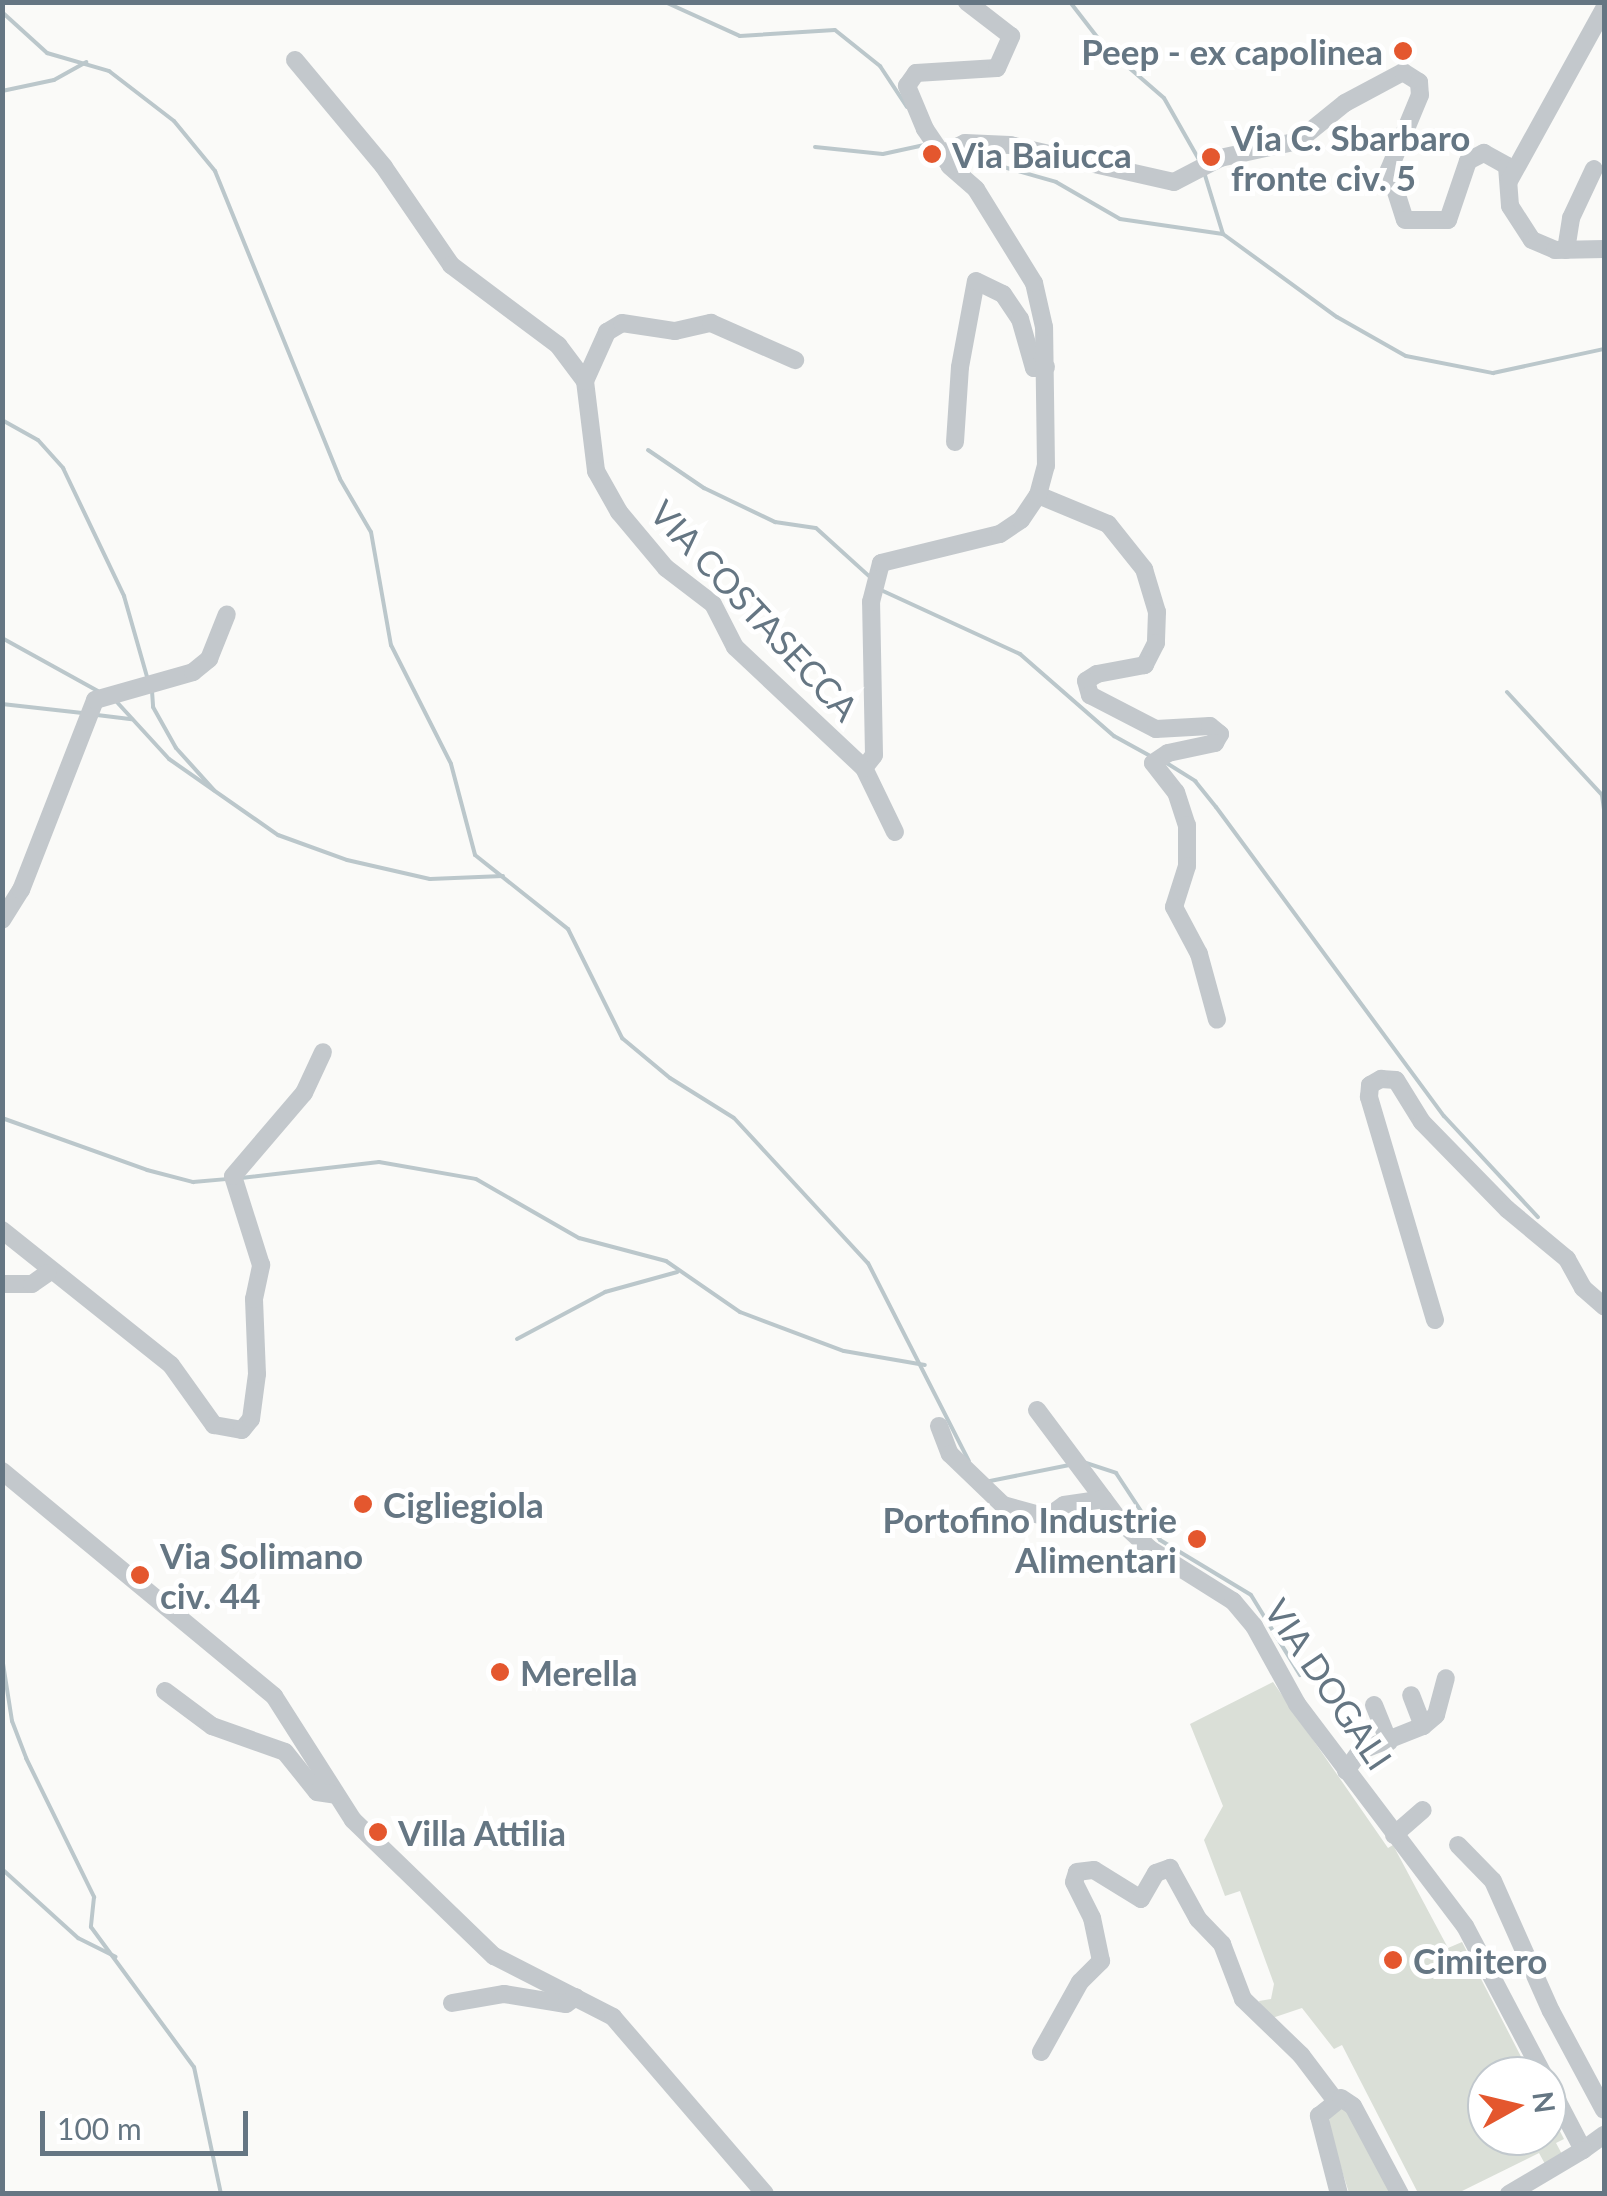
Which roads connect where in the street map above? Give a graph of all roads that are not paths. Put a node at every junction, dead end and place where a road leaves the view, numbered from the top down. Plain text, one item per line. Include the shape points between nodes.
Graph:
1 (966, 2) edge
2 (1604, 9) edge
3 (296, 60) dead end
4 (944, 153) junction
5 (1594, 170) dead end
6 (1509, 182) junction
7 (1604, 249) edge
8 (1566, 250) junction
9 (796, 360) dead end
10 (1046, 367) junction
11 (585, 380) junction
12 (955, 442) dead end
13 (1038, 495) junction
14 (226, 614) dead end
15 (864, 768) junction
16 (895, 832) dead end
17 (2, 920) edge
18 (1217, 1020) dead end
19 (323, 1052) dead end
20 (2, 1230) edge
21 (48, 1273) junction
22 (2, 1284) edge
23 (1604, 1306) edge
24 (1435, 1320) dead end
25 (1037, 1410) dead end
26 (939, 1426) dead end
27 (2, 1471) edge
28 (1104, 1499) junction
29 (1446, 1678) dead end
30 (165, 1691) dead end
31 (1411, 1695) dead end
32 (1374, 1705) dead end
33 (1423, 1726) junction
34 (1389, 1742) junction
35 (1346, 1771) junction
36 (336, 1795) junction
37 (1423, 1810) dead end
38 (1394, 1835) junction
39 (1458, 1845) dead end
40 (576, 1997) junction
41 (452, 2003) dead end
42 (1041, 2052) dead end
43 (1534, 2056) edge
44 (1334, 2100) junction
45 (1604, 2110) edge
46 (1567, 2120) edge
47 (1604, 2134) edge
48 (1582, 2150) junction
49 (765, 2194) edge
50 (1339, 2194) edge
51 (1400, 2194) edge
52 (1509, 2194) edge

1 - 4 street via 1008,29 1012,44 998,68 987,72 908,78 926,129
2 - 6 street
3 - 11 street via 384,167 451,265 521,312
4 - 6 street via 965,143 1010,145 1174,182 1220,158 1298,141 1346,103 1403,72 1419,82 1420,95 1388,170 1406,220 1448,220 1468,161 1484,152 1507,166
4 - 10 street via 976,189 1034,283
5 - 8 street via 1571,218
6 - 8 street via 1518,224 1532,240
7 - 8 street
9 - 11 street via 711,324 674,331 622,323 607,332
10 - 12 street via 1034,368 1020,319 1003,294 976,281
10 - 13 street via 1046,466
11 - 15 street, VIA COSTASECCA via 596,471 619,512 666,568 712,604 735,647
13 - 15 street via 1000,534 881,563 871,602 874,754
13 - 18 street via 1108,524 1144,569 1158,612 1156,644 1145,665 1098,674 1086,681 1090,695 1156,729 1210,726 1220,734 1214,743 1153,763 1176,792 1186,825 1187,866 1174,907 1199,954
14 - 17 street via 209,659 193,672 96,700 22,890
15 - 16 street, VIA COSTASECCA
19 - 21 street via 304,1092 233,1176 261,1265 251,1419 242,1430 214,1425 171,1365
20 - 21 street via 37,1254
21 - 22 street via 32,1284
23 - 24 street via 1583,1288 1568,1259 1507,1209 1422,1122 1396,1080 1381,1079 1370,1085 1369,1097
25 - 28 street, VIA DOGALI
26 - 28 street via 950,1454 1003,1505 1047,1516 1064,1505
27 - 36 street via 274,1696
28 - 35 street, VIA DOGALI via 1150,1549 1234,1601
29 - 33 street via 1436,1715
30 - 36 street via 212,1726 285,1752 317,1792
31 - 33 street
32 - 34 street
33 - 34 street
34 - 35 street via 1360,1752
35 - 38 street, VIA DOGALI
36 - 40 street via 376,1844 494,1956
37 - 38 street
38 - 43 street, VIA DOGALI via 1465,1926
39 - 45 street via 1493,1881
40 - 41 street via 566,2004 504,1994
40 - 49 street via 632,2035
42 - 44 street via 1080,1982 1101,1961 1092,1918 1074,1882 1077,1872 1094,1870 1141,1899 1156,1874 1170,1868 1229,1957 1243,1999 1301,2054
44 - 50 street via 1319,2116
44 - 51 street via 1354,2106
46 - 48 street, VIA DOGALI
47 - 48 street
48 - 52 street

